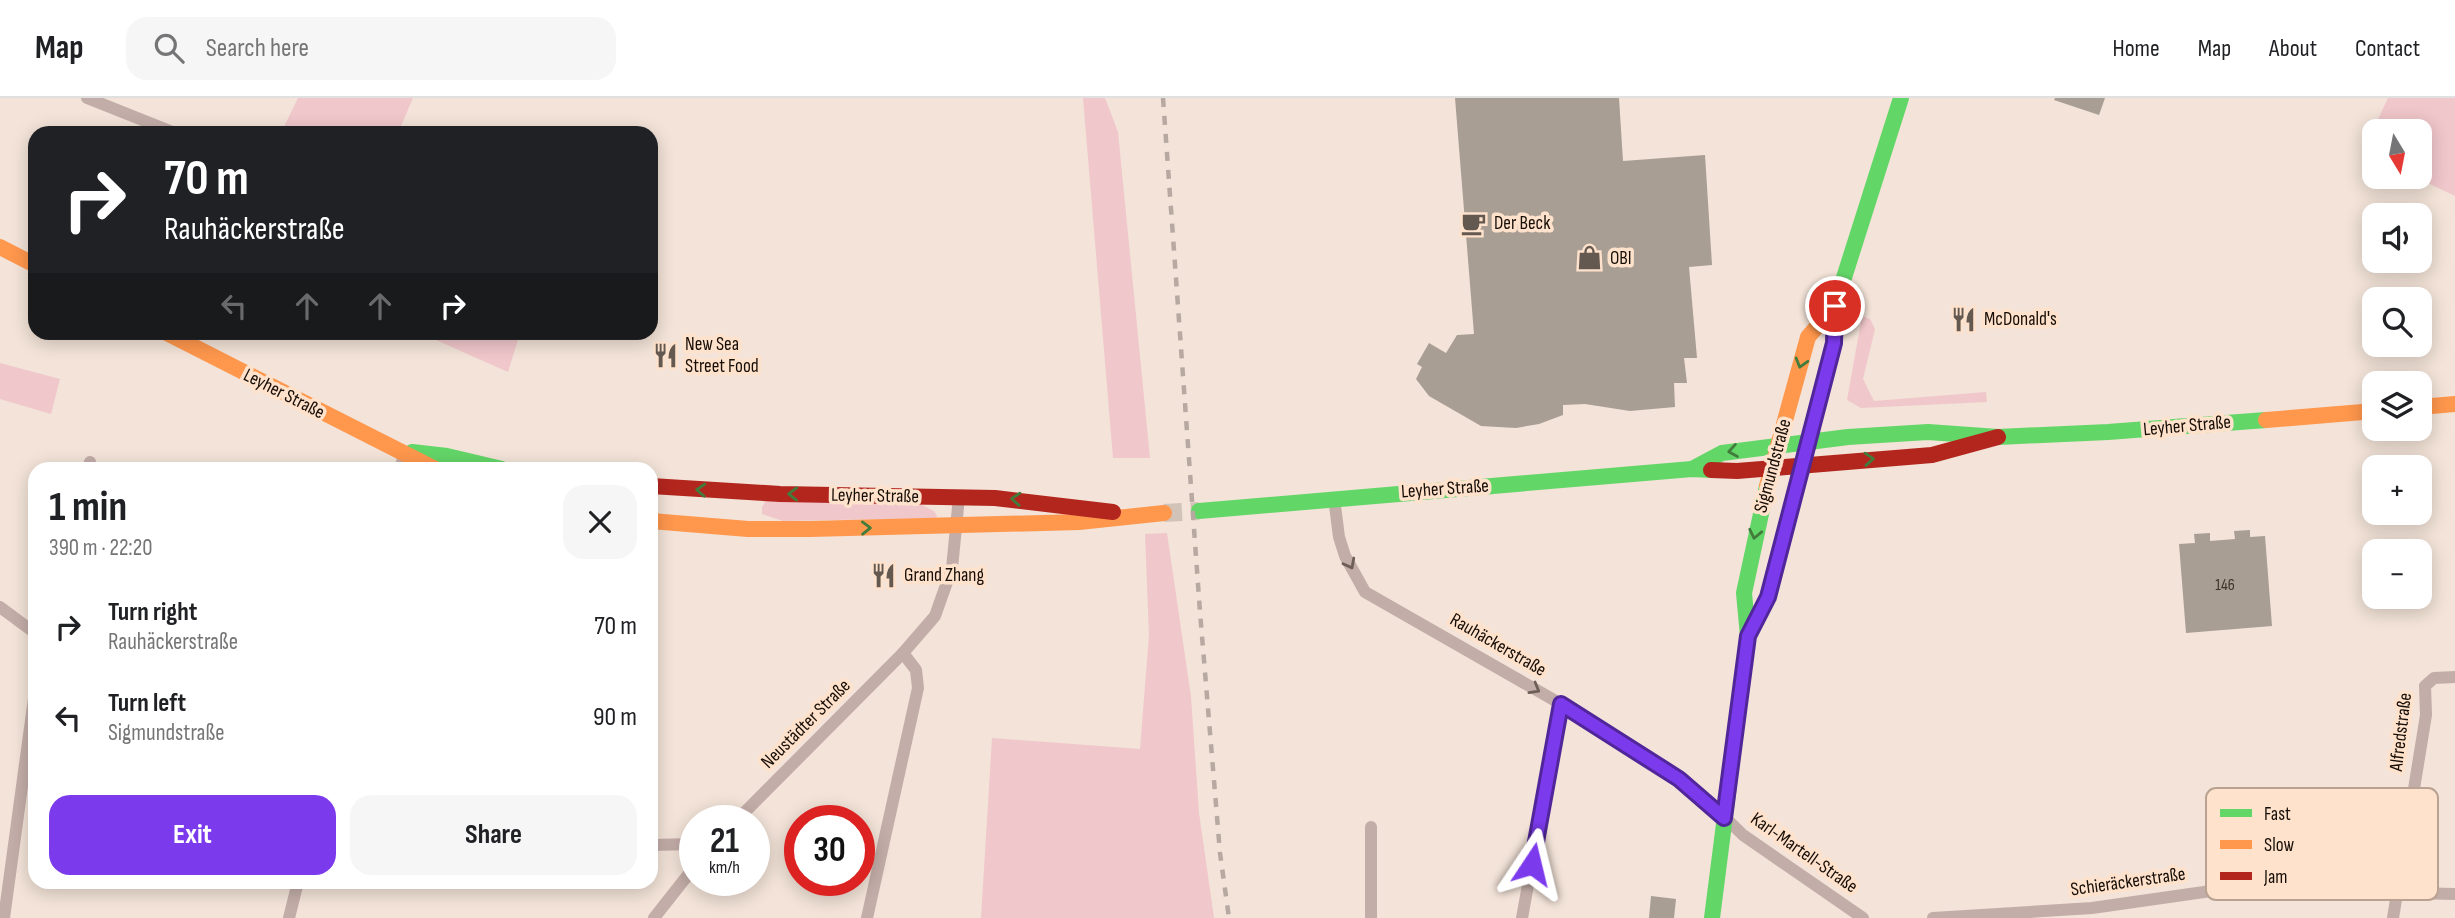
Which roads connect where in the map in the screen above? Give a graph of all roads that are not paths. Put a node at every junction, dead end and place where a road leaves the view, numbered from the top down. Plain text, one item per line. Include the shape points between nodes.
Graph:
1 (87, 98) edge
2 (1901, 98) edge
3 (158, 126) edge
4 (0, 247) edge
5 (28, 261) edge
6 (1835, 306) junction
7 (180, 340) edge
8 (2455, 404) edge
9 (2432, 406) edge
10 (2362, 412) edge
11 (1998, 437) junction
12 (1807, 441) junction
13 (1778, 444) junction
14 (405, 452) junction
15 (402, 462) edge
16 (423, 462) edge
17 (472, 462) edge
18 (1801, 465) junction
19 (1772, 467) junction
20 (1692, 469) junction
21 (658, 486) edge
22 (959, 497) junction
23 (1334, 498) junction
24 (1199, 511) tunnel mouth
25 (1164, 513) tunnel mouth
26 (1141, 515) junction
27 (658, 522) edge
28 (957, 526) junction
29 (0, 607) edge
30 (28, 628) edge
31 (1748, 636) junction
32 (903, 653) junction
33 (2455, 677) edge
34 (1561, 704) junction
35 (28, 742) edge
36 (2414, 788) edge
37 (752, 805) edge
38 (1724, 818) junction
39 (1371, 827) dead end
40 (679, 844) edge
41 (658, 845) edge
42 (679, 886) edge
43 (296, 889) edge
44 (2206, 892) edge
45 (2396, 900) edge
46 (4, 918) edge
47 (289, 918) edge
48 (653, 918) edge
49 (867, 918) edge
50 (1371, 918) edge
51 (1522, 918) edge
52 (1712, 918) edge
53 (1863, 918) edge
54 (1933, 918) edge
55 (2393, 918) edge

1 - 3 street
2 - 6 main road, Sigmundstraße
4 - 5 main road
6 - 12 main road, Sigmundstraße via 1834,343
6 -> 13 main road, Sigmundstraße via 1808,337
7 - 14 main road, Leyher Straße
8 - 9 main road
10 - 11 main road, Leyher Straße
11 - 12 main road, Leyher Straße via 1928,432
18 -> 11 main road, Leyher Straße via 1932,455
12 - 13 main road, Leyher Straße
12 - 18 main road, Sigmundstraße
13 - 19 main road, Sigmundstraße
13 -> 20 main road, Leyher Straße via 1722,453
14 - 15 street
14 - 16 main road, Leyher Straße
14 - 17 main road, Leyher Straße
18 - 19 main road, Leyher Straße
18 - 31 main road, Sigmundstraße via 1768,597
19 - 20 main road, Leyher Straße
19 -> 31 main road, Sigmundstraße via 1744,593
20 - 23 main road, Leyher Straße
22 -> 21 main road, Leyher Straße via 770,494
26 -> 22 main road, Leyher Straße
22 - 28 street, Neustädter Straße
23 - 24 main road, Leyher Straße
23 -> 34 street, Rauhäckerstraße via 1345,556 1365,592
25 - 26 main road, Leyher Straße
26 - 28 main road, Leyher Straße
27 -> 28 main road, Leyher Straße via 748,528
28 - 32 street, Neustädter Straße via 943,599
29 - 30 street
31 - 38 main road, Sigmundstraße
32 - 37 street, Neustädter Straße
32 - 49 street via 916,670 918,688
33 - 36 street, Alfredstraße via 2434,678 2425,686 2426,715
34 - 38 street, Rauhäckerstraße via 1679,779
34 - 51 street
35 - 46 street
38 - 52 main road, Sigmundstraße
38 - 53 street, Karl-Martell-Straße
39 - 50 street
40 - 41 street
42 - 48 street
43 - 47 street
44 - 54 street, Schieräckerstraße via 2092,908
45 - 55 street, Alfredstraße

